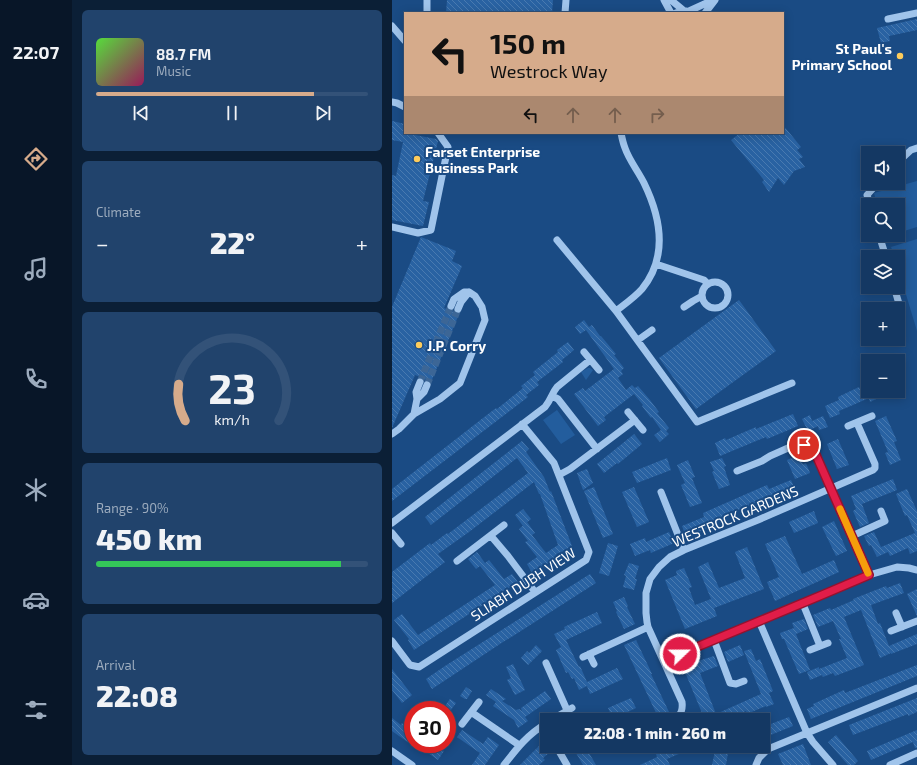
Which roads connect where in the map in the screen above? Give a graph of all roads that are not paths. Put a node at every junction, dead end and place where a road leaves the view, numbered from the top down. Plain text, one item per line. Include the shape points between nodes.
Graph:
1 (427, 0) edge
2 (566, 0) edge
3 (664, 0) edge
4 (672, 0) edge
5 (714, 0) edge
6 (427, 12) edge
7 (565, 12) edge
8 (670, 12) edge
9 (685, 12) edge
10 (706, 12) edge
11 (917, 13) edge
12 (888, 19) dead end
13 (392, 26) edge
14 (404, 40) edge
15 (392, 102) edge
16 (404, 106) edge
17 (439, 134) edge
18 (621, 134) edge
19 (917, 148) edge
20 (905, 156) edge
21 (392, 227) edge
22 (557, 240) dead end
23 (656, 264) junction
24 (708, 284) junction
25 (702, 296) junction
26 (684, 307) dead end
27 (454, 308) tunnel mouth
28 (616, 311) junction
29 (652, 330) dead end
30 (638, 340) junction
31 (584, 352) dead end
32 (590, 360) junction
33 (599, 370) dead end
34 (423, 383) tunnel mouth
35 (792, 383) dead end
36 (552, 396) junction
37 (628, 412) dead end
38 (414, 414) junction
39 (872, 416) dead end
40 (635, 420) junction
41 (857, 422) junction
42 (522, 424) junction
43 (848, 426) dead end
44 (643, 430) dead end
45 (392, 434) edge
46 (597, 449) junction
47 (737, 471) dead end
48 (559, 475) junction
49 (831, 489) junction
50 (661, 492) dead end
51 (880, 511) dead end
52 (392, 523) edge
53 (504, 525) dead end
54 (392, 533) edge
55 (491, 536) junction
56 (852, 536) junction
57 (401, 544) dead end
58 (684, 550) junction
59 (457, 561) dead end
60 (917, 570) edge
61 (869, 575) junction
62 (535, 592) junction
63 (803, 604) junction
64 (896, 613) dead end
65 (759, 621) junction
66 (917, 621) edge
67 (648, 627) junction
68 (902, 627) junction
69 (891, 631) dead end
70 (714, 640) junction
71 (392, 641) edge
72 (828, 643) dead end
73 (820, 646) junction
74 (810, 650) dead end
75 (664, 660) junction
76 (546, 663) dead end
77 (594, 664) dead end
78 (744, 681) dead end
79 (917, 688) edge
80 (479, 702) dead end
81 (471, 712) junction
82 (563, 713) edge
83 (682, 713) edge
84 (462, 724) dead end
85 (540, 729) edge
86 (807, 734) junction
87 (519, 745) junction
88 (392, 751) edge
89 (560, 753) edge
90 (917, 753) edge
91 (412, 765) edge
92 (504, 765) edge
93 (567, 765) edge
94 (756, 765) edge
95 (833, 765) edge
96 (890, 765) edge

1 - 6 street
2 - 7 street
3 - 8 street
4 - 9 street
5 - 9 street
5 - 10 street
11 - 12 street
13 - 14 street
15 - 16 street
17 - 21 street via 448,147 431,230 418,233
18 - 23 street via 625,148 653,206 659,228 660,241
19 - 20 street
22 - 28 street
23 - 24 street via 704,280
23 - 28 street via 652,276 641,290
24 - 25 street
24 - 25 street via 723,284 729,294 727,301 722,307 711,308
25 - 26 street
27 - 38 street via 454,299 464,292 469,292 482,307 485,320 460,383 440,399
28 - 30 street
29 - 30 street
30 - 35 street via 697,422
31 - 32 street
32 - 33 street
32 - 36 street via 557,387
34 - 38 street via 424,392 417,399
36 - 42 street via 540,411
36 - 46 street via 558,399
37 - 40 street
38 - 45 street
39 - 41 street
40 - 44 street
40 - 46 street
41 - 43 street
41 - 49 street, WESTROCK GARDENS via 875,468
42 - 48 street, SLIABH DUBH VIEW via 554,464
42 - 52 street
46 - 48 street
47 - 49 street via 797,444 804,445 812,448
48 - 62 street, SLIABH DUBH VIEW via 590,552 586,560
49 - 56 street
49 - 58 street, WESTROCK GARDENS
50 - 58 street
51 - 56 street via 885,521
53 - 55 street
54 - 57 street
55 - 59 street
55 - 62 street
56 - 61 street
58 - 67 street, WESTROCK GARDENS via 670,557 650,579 646,594
60 - 61 street via 897,567
61 - 63 street
62 - 71 street, SLIABH DUBH VIEW via 419,667 410,664
63 - 65 street
63 - 73 street
64 - 68 street
65 - 70 street
65 - 86 street
66 - 68 street
67 - 75 street, WESTROCK GARDENS
67 - 77 street via 586,655
68 - 69 street
70 - 75 street
70 - 78 street via 730,683
72 - 73 street
73 - 74 street
75 - 83 street, WESTROCK GARDENS via 682,702
76 - 82 street via 570,709
79 - 86 street
80 - 81 street
81 - 84 street
81 - 87 street
85 - 87 street via 532,732
86 - 94 street via 768,749
86 - 95 street
87 - 92 street
88 - 91 street
89 - 93 street
90 - 96 street

